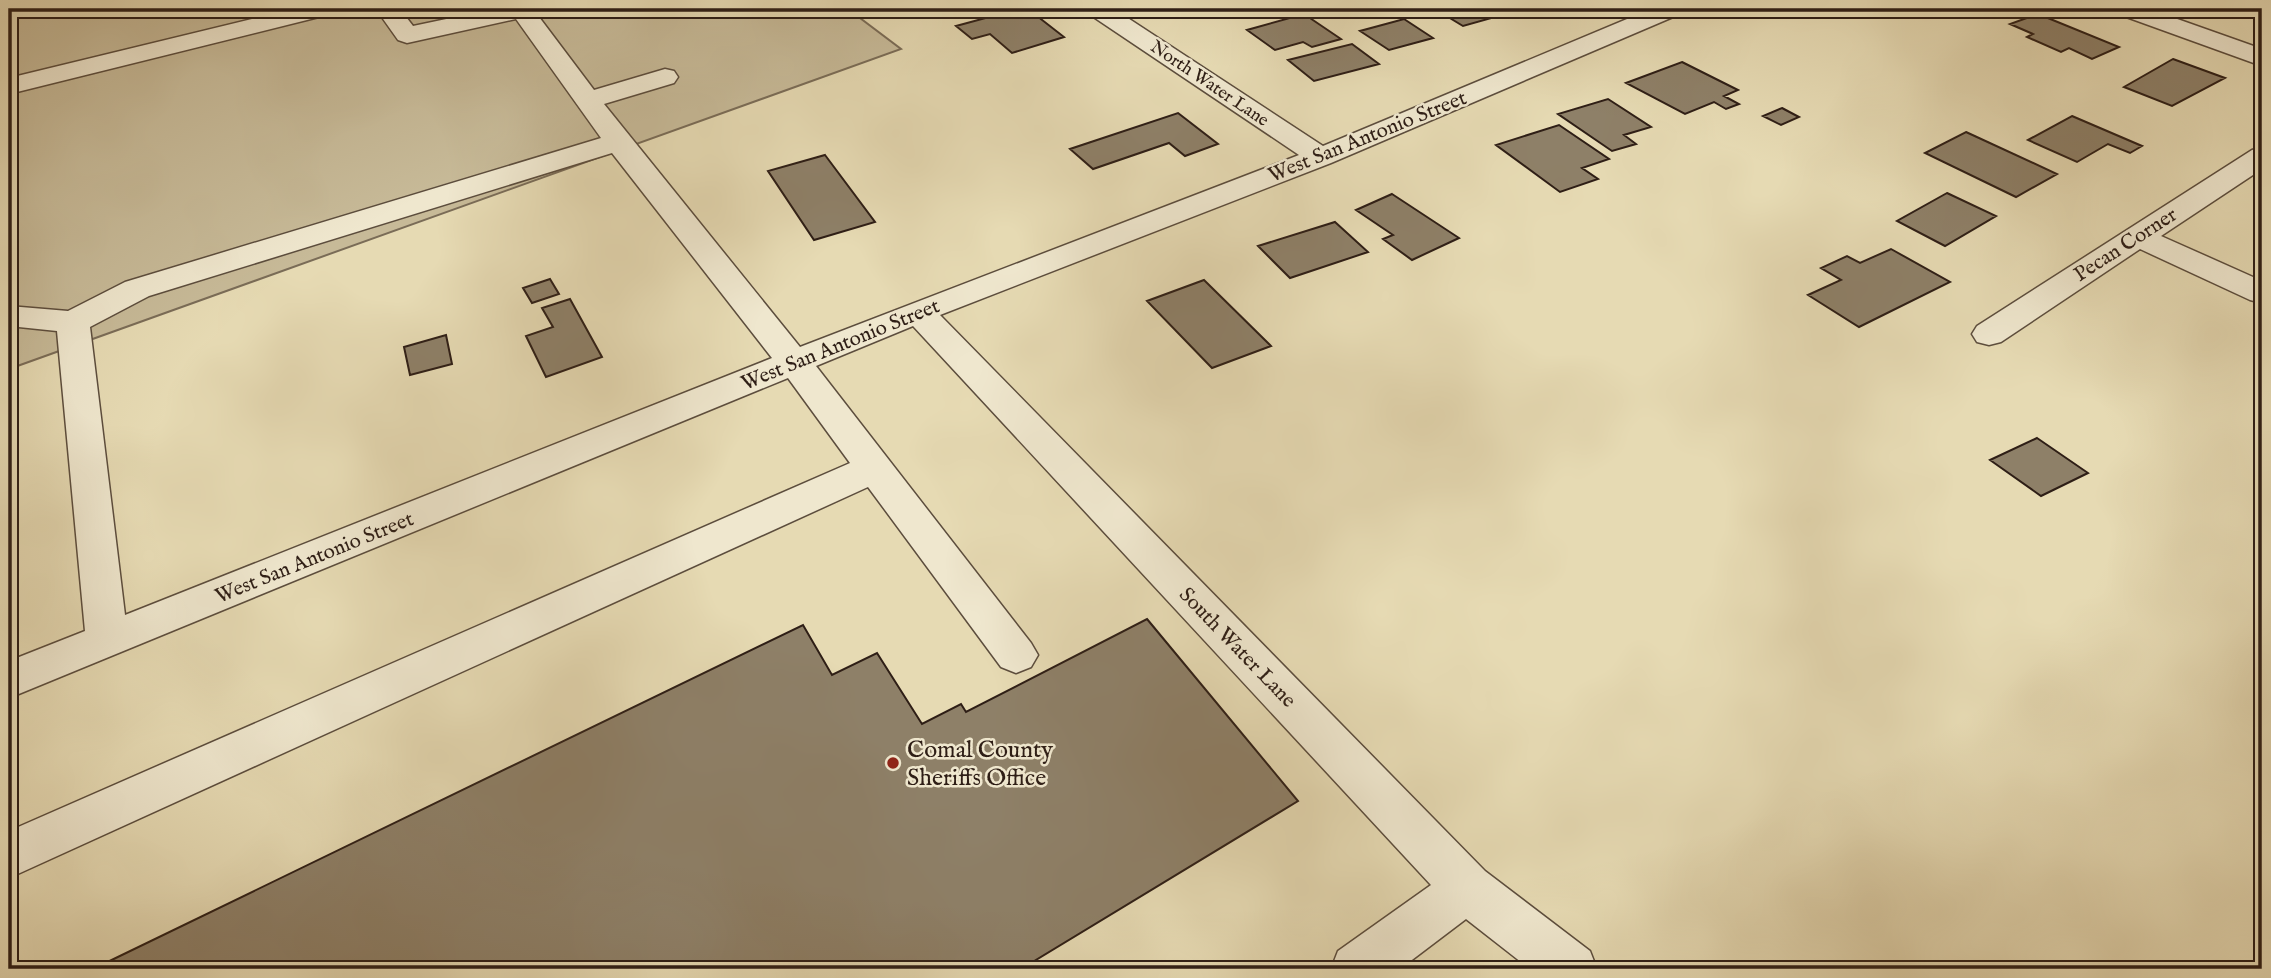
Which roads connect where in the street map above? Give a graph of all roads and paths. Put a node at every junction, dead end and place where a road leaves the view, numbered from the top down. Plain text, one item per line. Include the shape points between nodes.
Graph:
1 (322, 9) edge
2 (388, 9) edge
3 (521, 9) edge
4 (1098, 9) edge
5 (1671, 9) edge
6 (2127, 9) edge
7 (2262, 58) edge
8 (665, 77) dead end
9 (9, 86) edge
10 (588, 100) junction
11 (618, 142) junction
12 (2262, 156) edge
13 (1321, 157) junction
14 (2136, 236) junction
15 (2262, 293) edge
16 (918, 312) junction
17 (9, 316) edge
18 (73, 322) junction
19 (1989, 334) dead end
20 (794, 362) junction
21 (874, 468) junction
22 (107, 641) junction
23 (1016, 655) dead end
24 (9, 680) edge
25 (9, 855) edge
26 (1467, 888) junction
27 (1357, 969) edge
28 (1571, 969) edge

1 - 9 street
2 - 3 street via 407,35
3 - 10 street
4 - 13 street, North Water Lane
5 - 13 street, West San Antonio Street
6 - 7 street
8 - 10 street
10 - 11 street
11 - 18 street via 137,289
11 - 20 street
12 - 14 street, Pecan Corner
13 - 16 street, West San Antonio Street
14 - 15 street
14 - 19 street, Pecan Corner
16 - 20 street, West San Antonio Street
16 - 26 street, South Water Lane
17 - 18 street
18 - 22 street
20 - 21 street
20 - 22 street, West San Antonio Street
21 - 23 street
21 - 25 street
22 - 24 street, West San Antonio Street
26 - 27 street
26 - 28 street, South Water Lane

